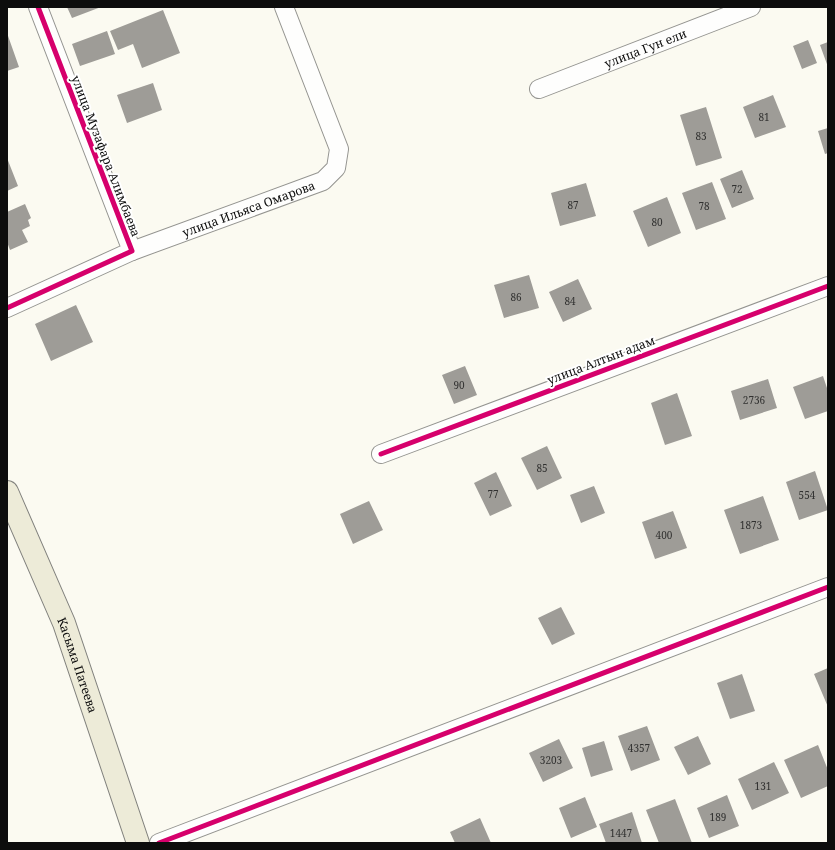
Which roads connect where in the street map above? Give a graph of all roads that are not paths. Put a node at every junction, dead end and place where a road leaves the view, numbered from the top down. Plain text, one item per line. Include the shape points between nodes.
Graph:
1 (38, 7) edge
2 (284, 7) edge
3 (751, 7) edge
4 (539, 89) dead end
5 (132, 251) junction
6 (828, 286) edge
7 (7, 308) edge
8 (381, 454) dead end
9 (7, 492) edge
10 (828, 587) edge
11 (138, 843) edge
12 (159, 843) edge

1 - 5 street, улица Музафара Алимбаева
2 - 5 street, улица Ильяса Омарова via 339,149 336,168 324,181
3 - 4 street, улица Гун ели
5 - 7 street, улица Музафара Алимбаева
6 - 8 street, улица Алтын адам
9 - 11 main road, Касыма Патеева via 64,623
10 - 12 street

